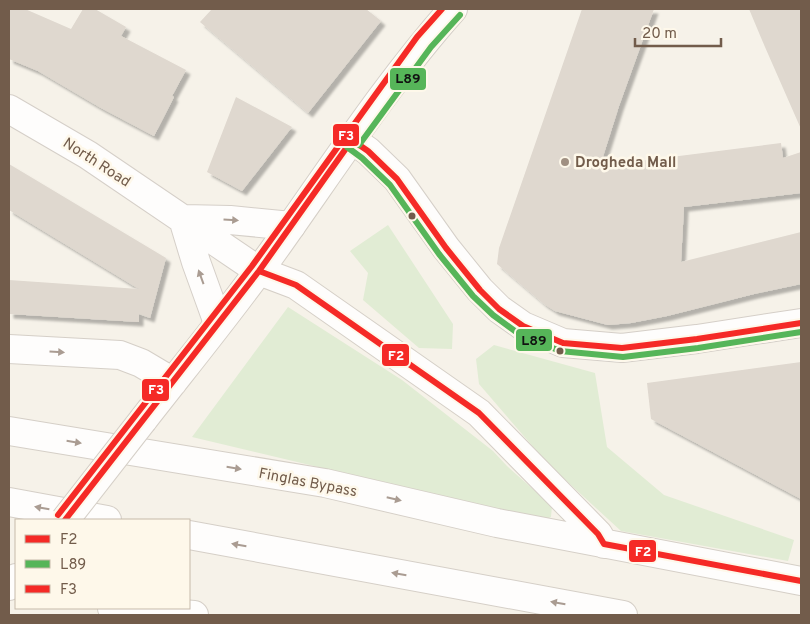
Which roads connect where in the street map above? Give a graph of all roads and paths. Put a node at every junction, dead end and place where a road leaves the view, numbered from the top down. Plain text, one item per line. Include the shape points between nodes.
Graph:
1 (453, 9) edge
2 (9, 109) edge
3 (352, 140) junction
4 (183, 219) junction
5 (291, 226) junction
6 (259, 271) junction
7 (218, 323) junction
8 (801, 323) edge
9 (9, 349) edge
10 (173, 382) junction
11 (9, 431) edge
12 (9, 502) edge
13 (66, 519) edge
14 (102, 519) edge
15 (190, 535) edge
16 (604, 544) junction
17 (801, 581) edge
18 (124, 609) edge
19 (194, 615) edge
20 (624, 615) edge

1 - 3 main road via 424,42
2 - 4 main road, North Road via 88,155
3 - 5 main road
3 - 8 main road via 397,179 446,248 499,309 523,326 563,343 622,348
4 -> 5 main road
4 - 6 main road, North Road
7 -> 4 main road
5 - 6 main road
6 - 7 main road
6 - 16 main road, North Road via 296,285 480,413 598,534
7 - 10 main road
9 -> 10 main road via 120,355
10 - 13 main road, bridge
11 -> 16 main road, Finglas Bypass via 325,483
14 -> 12 main road
20 -> 15 main road
16 - 17 main road, Finglas Bypass
18 - 19 main road

